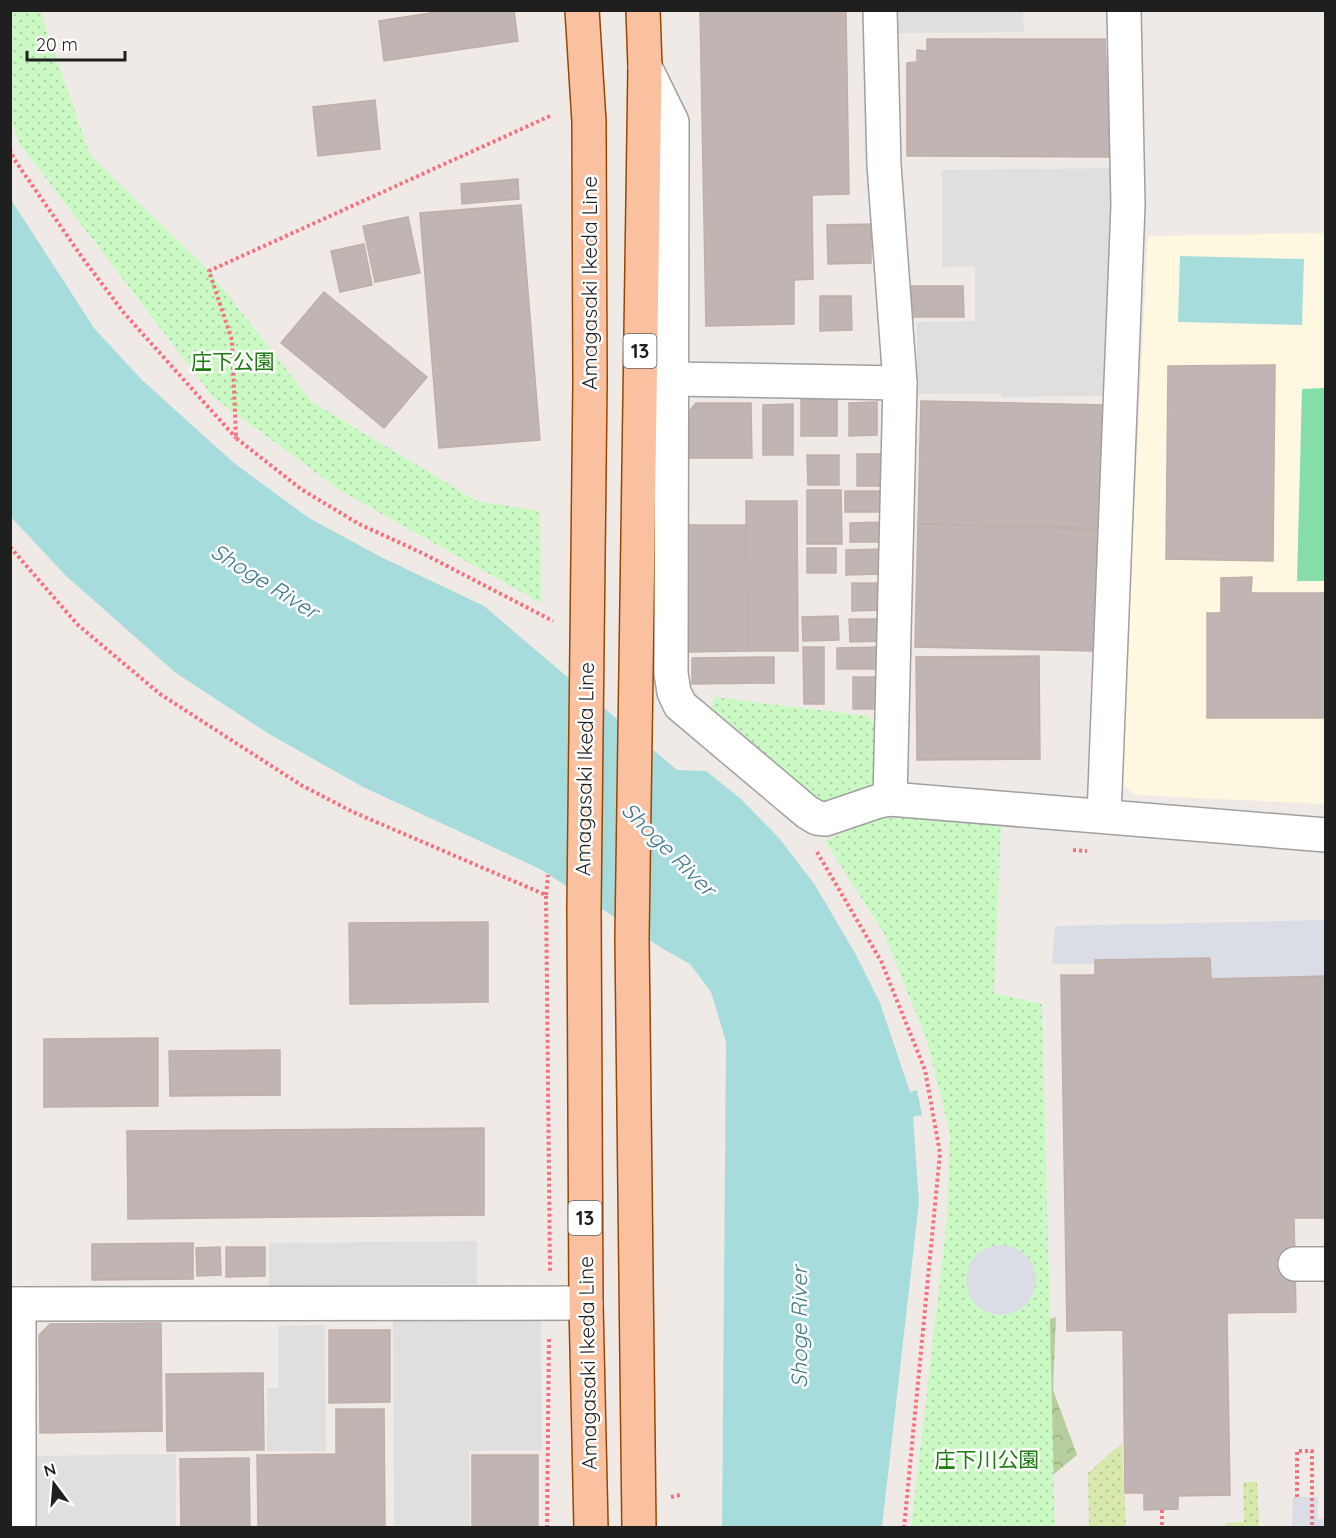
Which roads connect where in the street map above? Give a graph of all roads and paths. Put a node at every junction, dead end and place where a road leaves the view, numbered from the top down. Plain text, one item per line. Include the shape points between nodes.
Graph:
1 (582, 10) edge
2 (643, 10) edge
3 (880, 10) edge
4 (1124, 10) edge
5 (645, 68) junction
6 (550, 116) dead end
7 (10, 149) edge
8 (673, 379) junction
9 (900, 383) junction
10 (236, 438) junction
11 (10, 547) edge
12 (553, 621) dead end
13 (890, 799) junction
14 (1104, 816) junction
15 (1326, 835) edge
16 (816, 849) dead end
17 (548, 877) dead end
18 (546, 895) junction
19 (550, 1303) junction
20 (586, 1303) junction
21 (15, 1304) edge
22 (680, 1494) dead end
23 (671, 1496) dead end
24 (1297, 1497) dead end
25 (1162, 1510) dead end
26 (19, 1527) edge
27 (547, 1527) edge
28 (591, 1527) edge
29 (639, 1527) edge
30 (904, 1527) edge
31 (1162, 1527) edge
32 (1312, 1527) edge

1 - 20 main road, Amagasaki Ikeda Line / 13 via 589,122 590,382 584,908
2 - 5 main road, 13
3 - 9 street via 884,165
4 - 14 street via 1128,205
5 - 8 street via 672,122
5 - 29 main road, 13 via 632,938
6 - 10 path via 209,271 232,340
7 - 10 path via 77,251 124,313
8 - 9 street
8 - 13 street via 671,673 680,705 817,818 826,819
9 - 13 street
10 - 12 path via 301,489 358,524
11 - 18 path via 78,625 169,700 301,785 353,812
13 - 14 street
14 - 15 street
16 - 30 path via 881,962 925,1070 940,1153
17 - 18 path
18 - 19 path
19 - 20 street
19 - 21 street
19 - 27 path
20 - 28 main road, Amagasaki Ikeda Line / 13
21 - 26 street
22 - 23 path
24 - 32 path via 1297,1451 1312,1451
25 - 31 path

